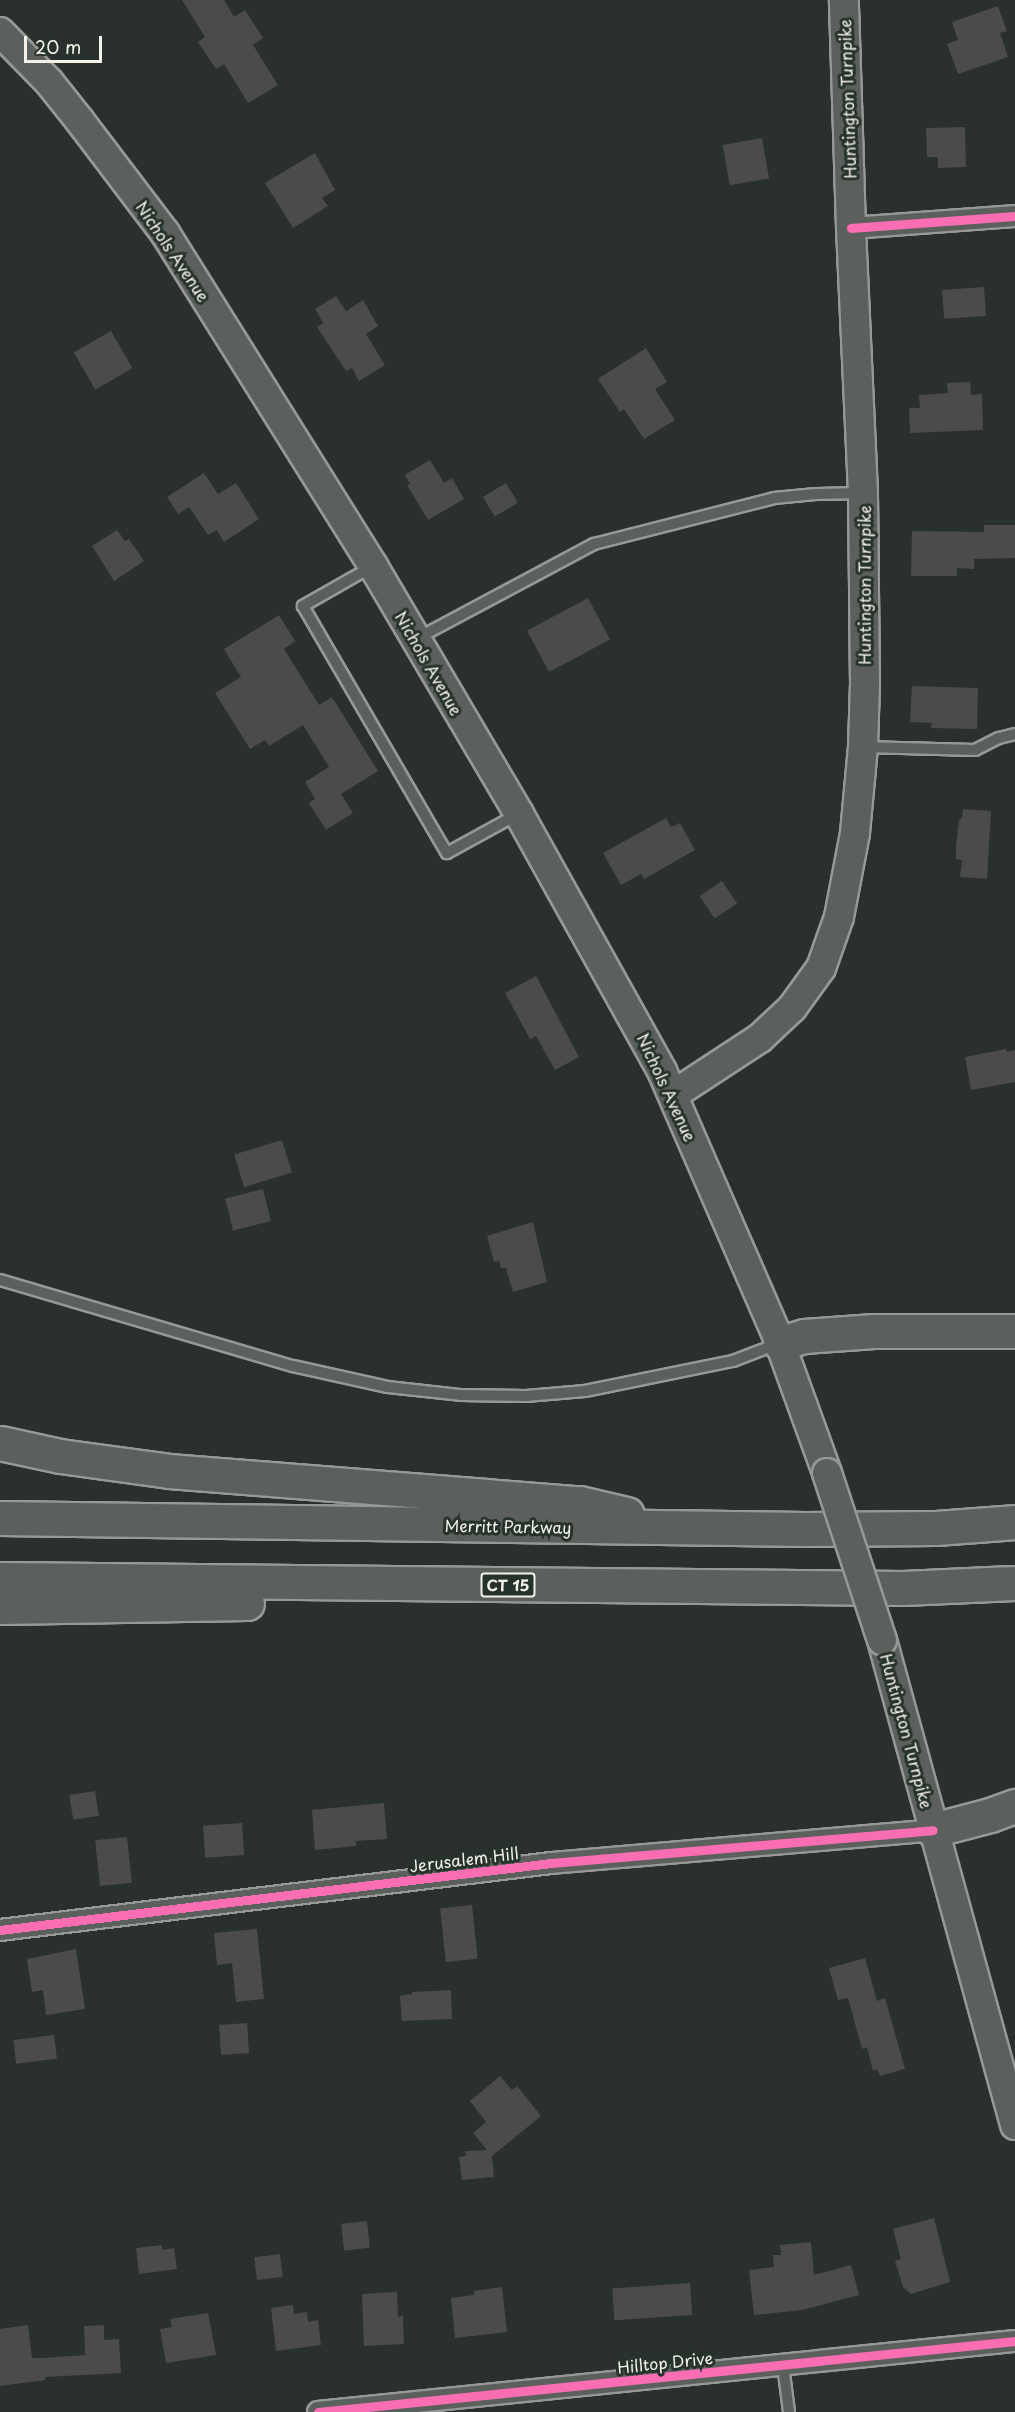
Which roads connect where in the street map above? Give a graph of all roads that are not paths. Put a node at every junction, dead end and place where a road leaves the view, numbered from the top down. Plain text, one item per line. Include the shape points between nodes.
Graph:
1 (844, 0) edge
2 (0, 32) edge
3 (1015, 216) edge
4 (851, 228) junction
5 (863, 494) junction
6 (373, 566) junction
7 (414, 640) junction
8 (1015, 734) edge
9 (863, 747) junction
10 (519, 814) junction
11 (673, 1095) junction
12 (0, 1280) edge
13 (1015, 1331) edge
14 (780, 1343) junction
15 (0, 1443) edge
16 (0, 1518) edge
17 (1015, 1522) edge
18 (687, 1528) junction
19 (0, 1579) edge
20 (1015, 1583) edge
21 (558, 1585) junction
22 (0, 1607) edge
23 (1015, 1806) edge
24 (933, 1830) junction
25 (0, 1930) edge
26 (1015, 2125) edge
27 (1015, 2341) edge
28 (783, 2365) junction
29 (318, 2412) edge
30 (789, 2412) edge

1 - 4 main road, Huntington Turnpike
2 - 6 main road, Nichols Avenue via 49,82 165,233
3 - 4 street
4 - 5 main road, Huntington Turnpike
5 - 7 lane via 774,498 594,543
5 - 9 main road, Huntington Turnpike
6 - 7 main road, Nichols Avenue
6 - 10 lane via 303,606 447,853
7 - 10 main road, Nichols Avenue
8 - 9 lane via 975,750
9 - 11 main road, Huntington Turnpike via 855,832 839,917 821,968 792,1008 760,1038
10 - 11 main road, Nichols Avenue
11 - 14 main road, Nichols Avenue
12 - 14 lane via 293,1366 388,1387 460,1395 526,1396 585,1391 733,1361
13 - 14 highway via 874,1331 804,1336
14 - 24 main road, Huntington Turnpike, bridge via 882,1640
15 - 18 highway via 60,1456 169,1471 580,1503
16 - 18 highway, Merritt Parkway
17 - 18 highway, Merritt Parkway via 936,1528
19 - 21 highway, CT 15
20 - 21 highway, CT 15 via 903,1588
21 - 22 highway via 359,1602
23 - 24 highway
24 - 25 street, Jerusalem Hill via 551,1863
24 - 26 main road, Huntington Turnpike
27 - 28 street, Hilltop Drive
28 - 29 street, Hilltop Drive
28 - 30 lane

